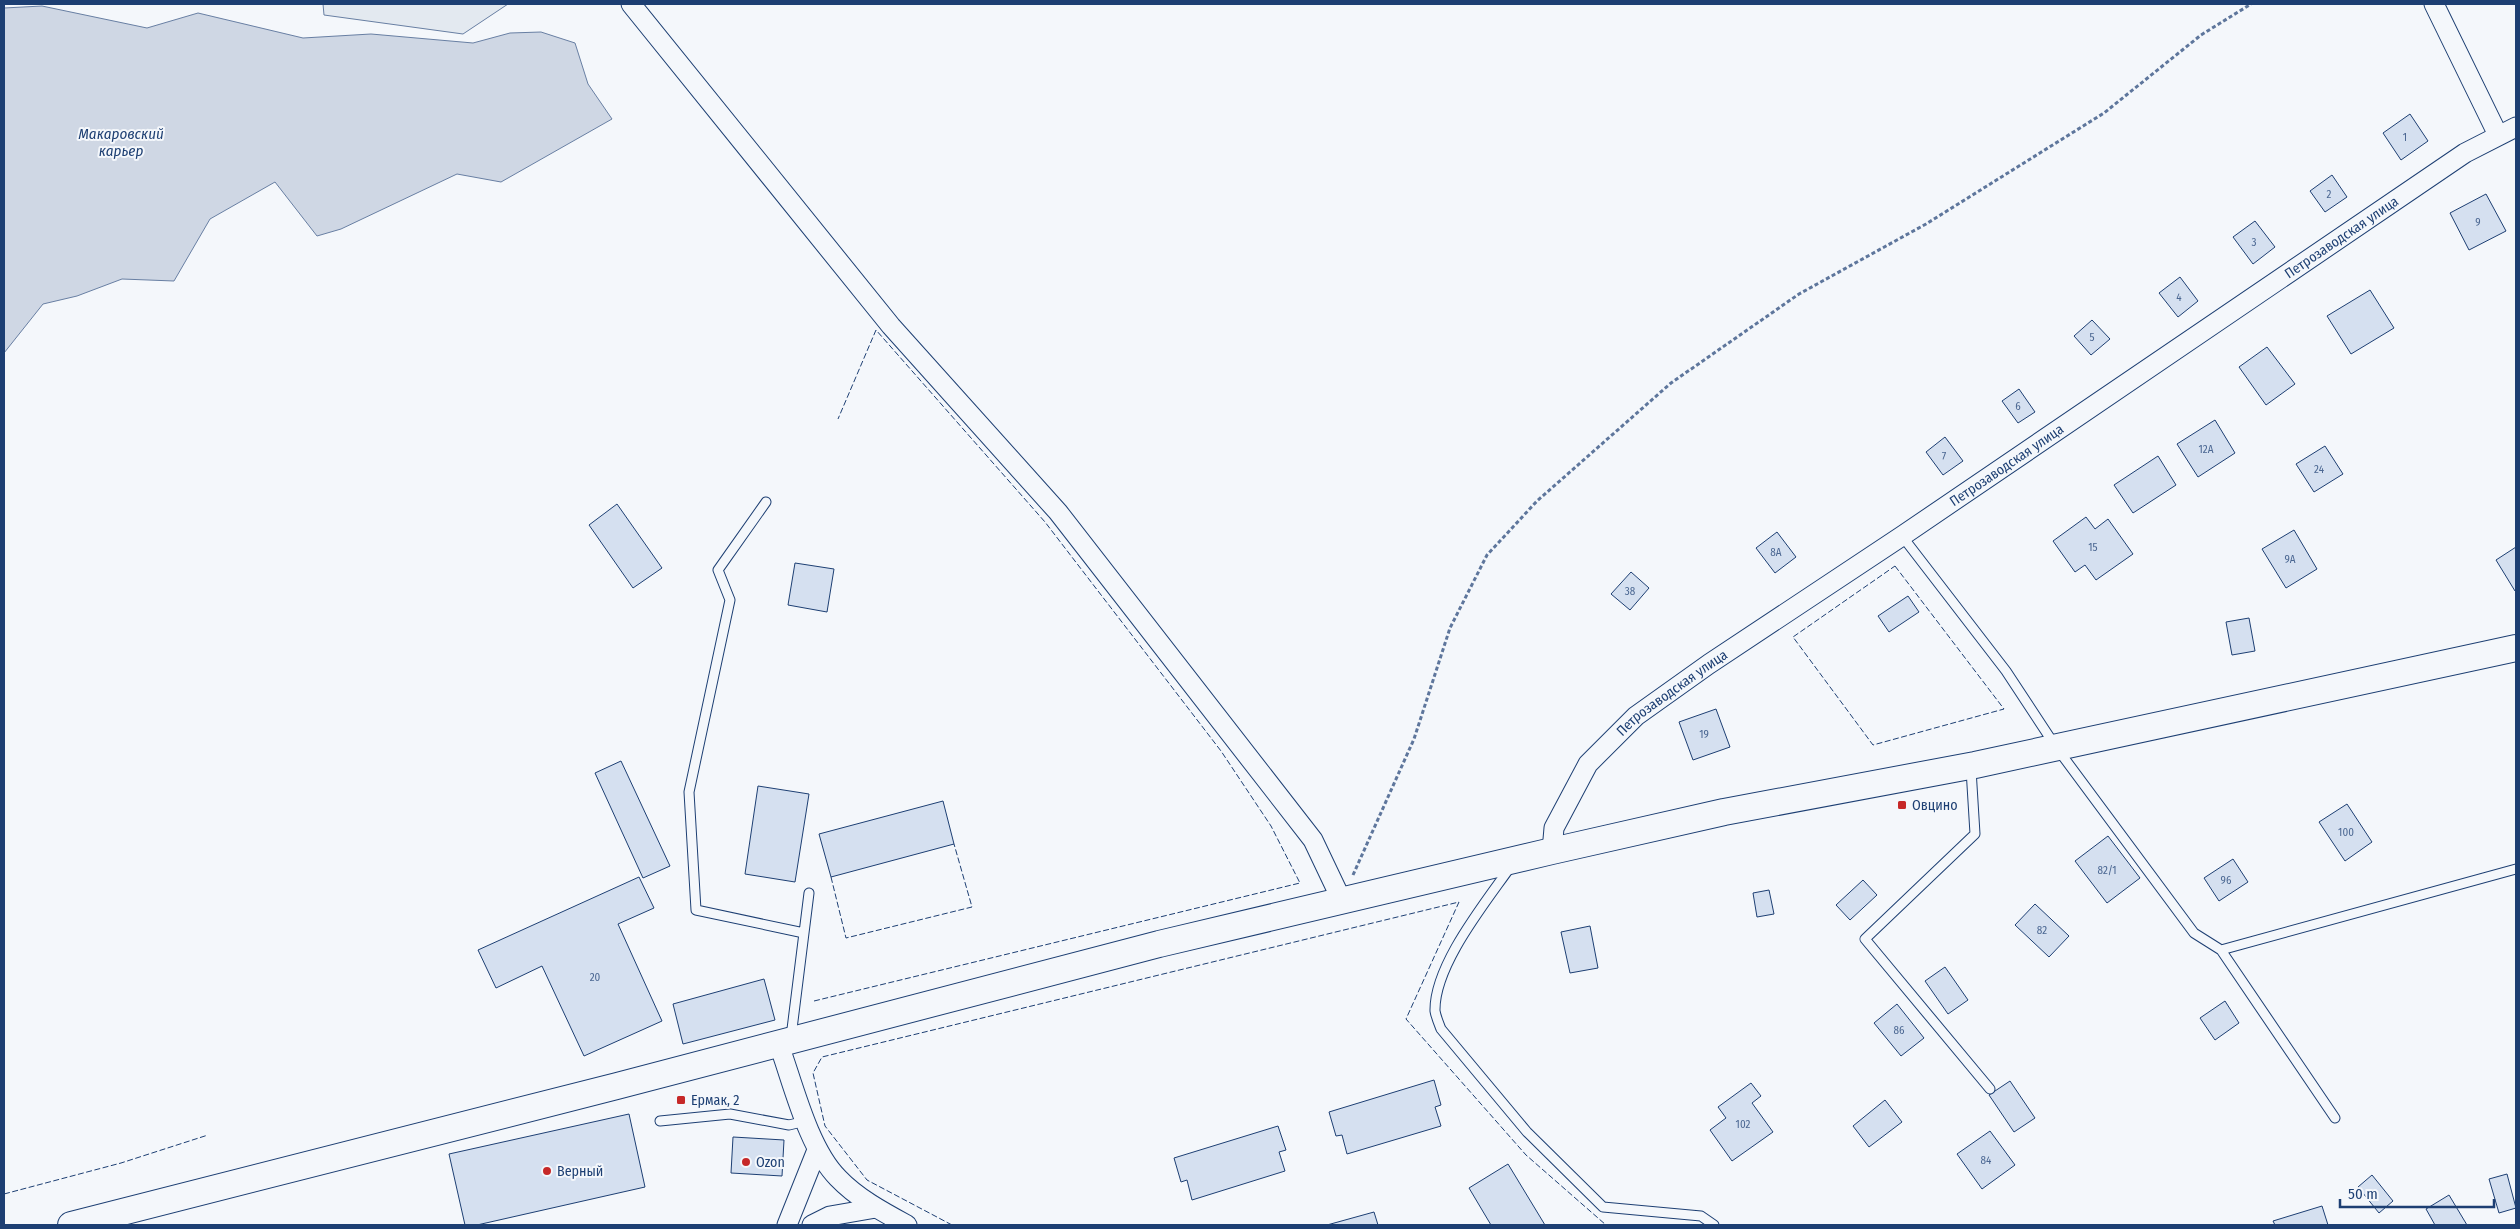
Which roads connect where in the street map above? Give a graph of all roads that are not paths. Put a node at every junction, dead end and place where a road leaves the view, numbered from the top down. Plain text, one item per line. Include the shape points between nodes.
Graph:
1 (631, 4) edge
2 (2434, 4) edge
3 (2516, 127) edge
4 (2498, 135) junction
5 (766, 502) dead end
6 (1902, 536) junction
7 (2516, 648) edge
8 (2056, 747) junction
9 (1971, 766) junction
10 (1552, 851) junction
11 (1516, 860) junction
12 (2516, 870) edge
13 (809, 893) dead end
14 (1342, 901) junction
15 (804, 933) junction
16 (2221, 950) junction
17 (785, 1041) junction
18 (1990, 1089) dead end
19 (2335, 1118) dead end
20 (660, 1121) dead end
21 (806, 1121) junction
22 (817, 1150) junction
23 (876, 1208) junction
24 (71, 1225) edge
25 (787, 1225) edge
26 (812, 1225) edge
27 (907, 1225) edge
28 (1714, 1225) edge

1 - 14 street via 891,326 1058,512 1313,840
2 - 4 street
3 - 4 street, Петрозаводская улица
4 - 6 street, Петрозаводская улица via 2457,158
5 - 15 lane via 718,570 730,600 689,792 696,910
6 - 8 lane via 2006,671
6 - 10 street, Петрозаводская улица via 1708,664 1636,716 1588,764 1554,828
7 - 8 main road
8 - 9 main road
8 - 16 lane via 2194,933
9 - 10 main road via 1724,812
9 - 18 lane via 1975,834 1865,939
10 - 11 main road
11 - 14 main road
11 - 28 lane via 1458,943 1439,985 1435,1011 1441,1029 1526,1132 1603,1206 1701,1216
12 - 16 lane
13 - 15 lane
14 - 17 main road via 1159,944
15 - 17 lane
16 - 19 lane
17 - 21 street
17 - 24 main road
20 - 21 lane via 730,1114 789,1125
21 - 22 street
22 - 23 street via 838,1178
22 - 25 street
23 - 26 street via 830,1216
23 - 27 street

